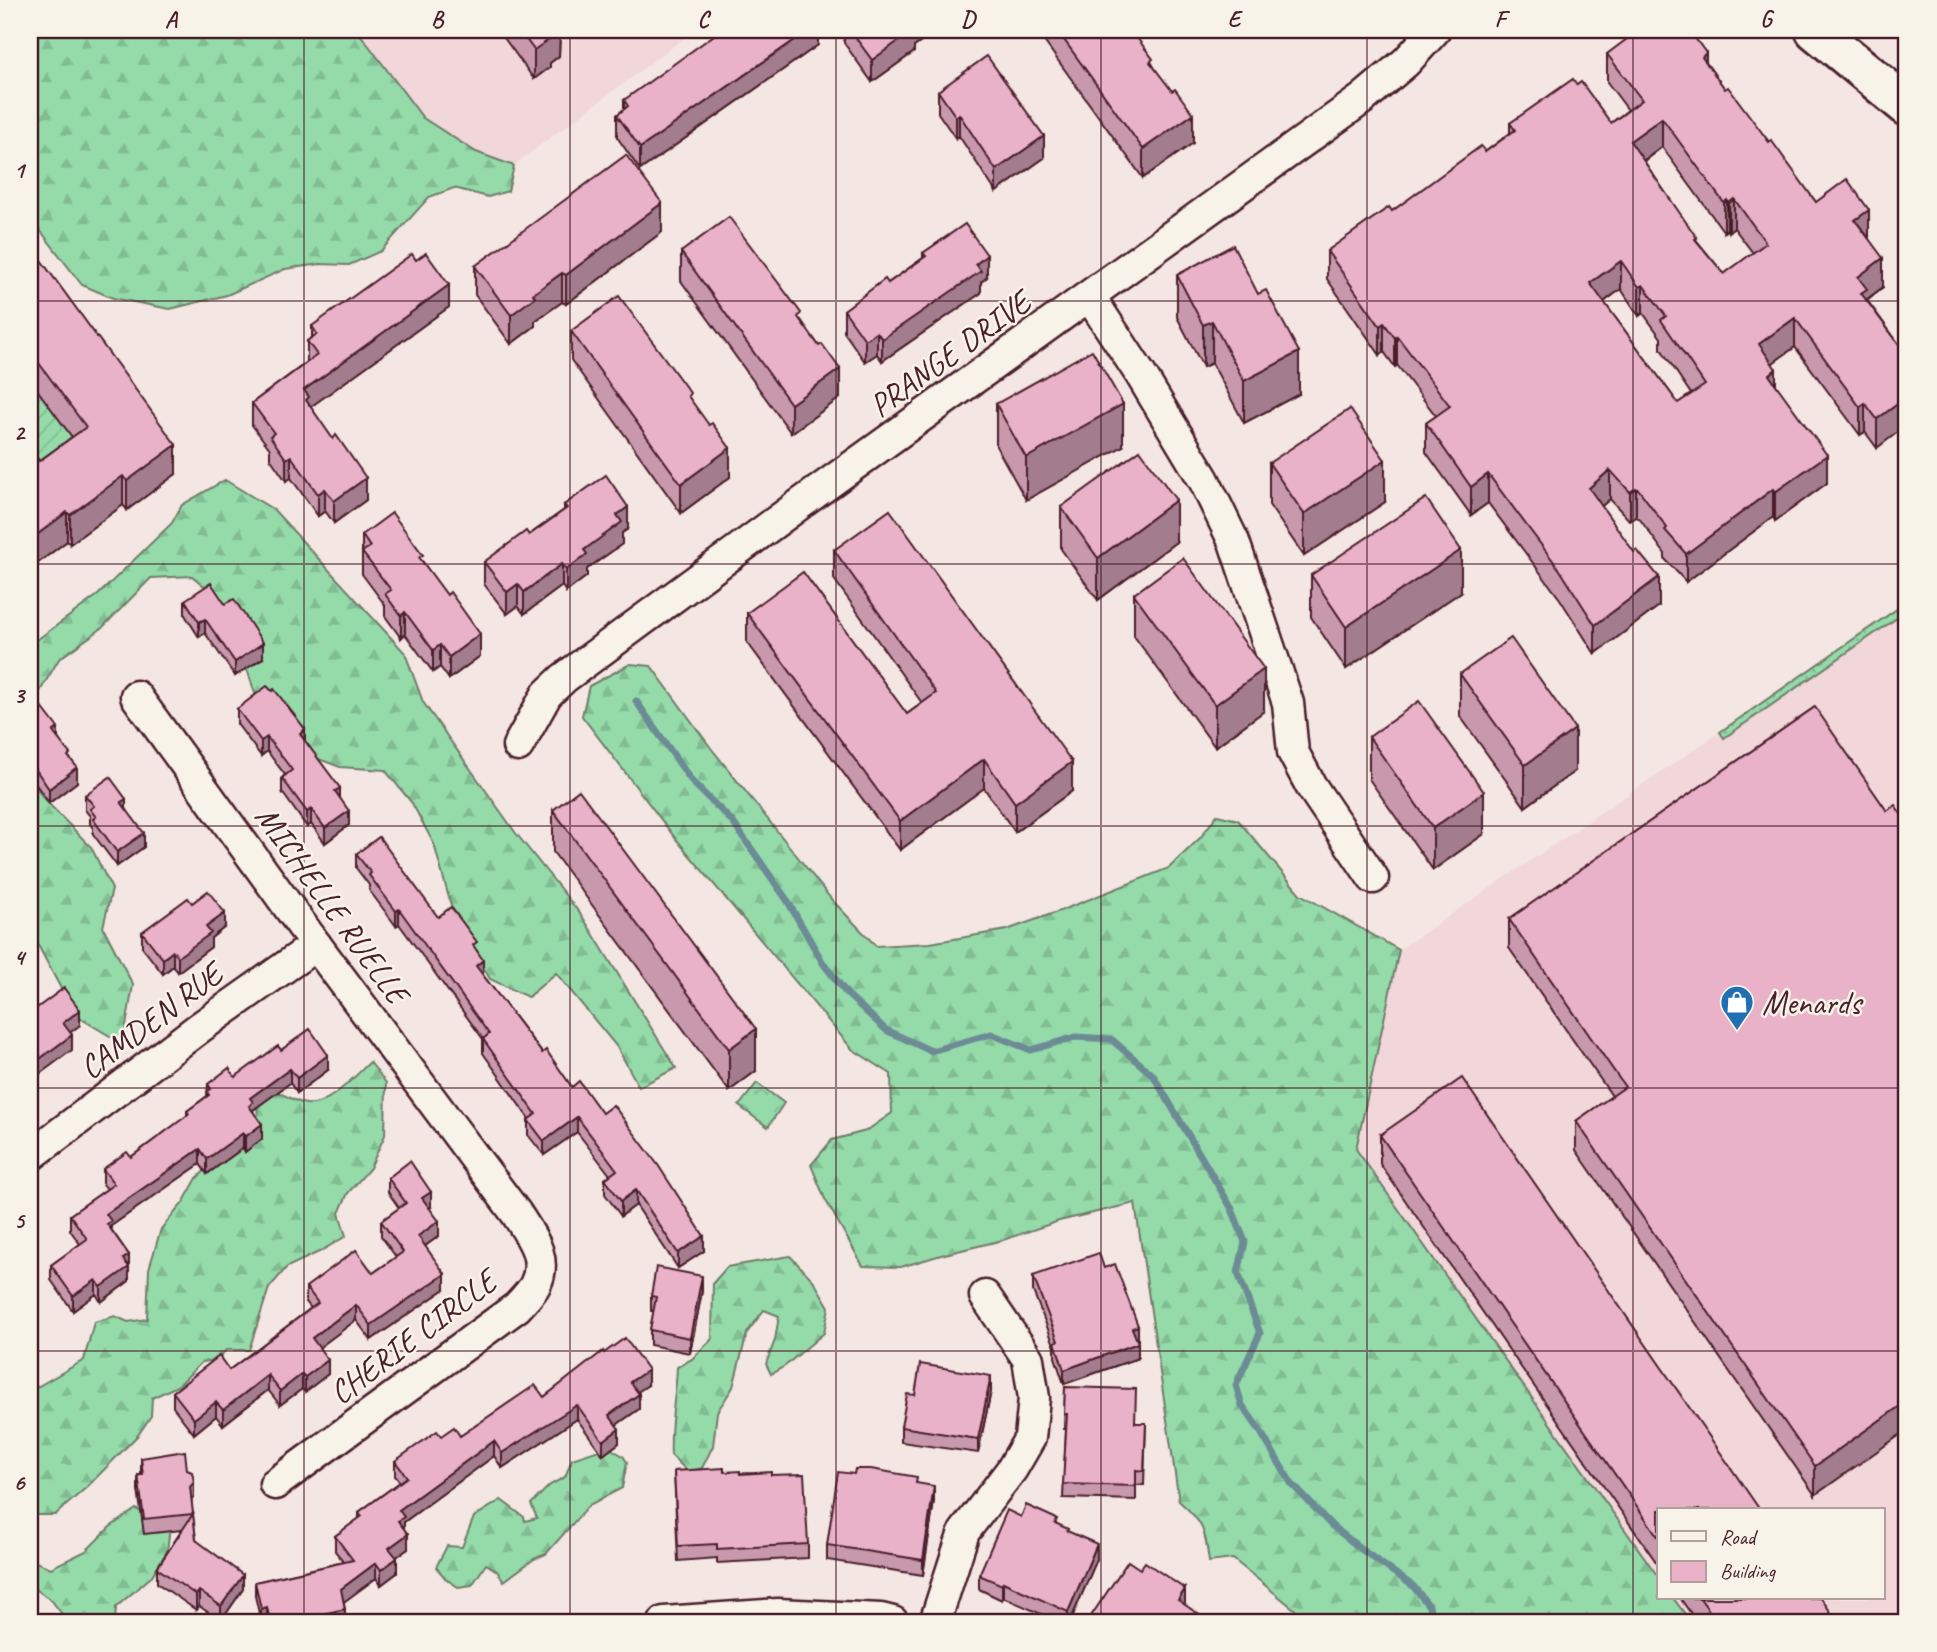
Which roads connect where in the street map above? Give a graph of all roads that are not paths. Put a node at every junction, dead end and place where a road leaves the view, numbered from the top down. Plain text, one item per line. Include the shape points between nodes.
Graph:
1 (1435, 30) edge
2 (1815, 30) edge
3 (1907, 106) edge
4 (1090, 297) junction
5 (136, 696) dead end
6 (518, 746) dead end
7 (1373, 878) dead end
8 (316, 945) junction
9 (472, 1154) joint
10 (30, 1156) edge
11 (985, 1296) dead end
12 (275, 1484) dead end
13 (664, 1622) edge
14 (893, 1622) edge
15 (935, 1622) edge

1 - 4 street, PRANGE DRIVE via 1362,99
2 - 3 main road
4 - 6 street, PRANGE DRIVE via 564,678 547,694
4 - 7 street via 1204,480 1234,542 1288,703 1293,752
5 - 8 street, MICHELLE RUELLE
8 - 9 street, MICHELLE RUELLE
8 - 10 street, CAMDEN RUE
9 - 12 street, CHERIE CIRCLE via 538,1247 541,1267 535,1286 517,1307
11 - 15 street via 1028,1359 1034,1398 1030,1438 964,1532
13 - 14 street via 778,1614

